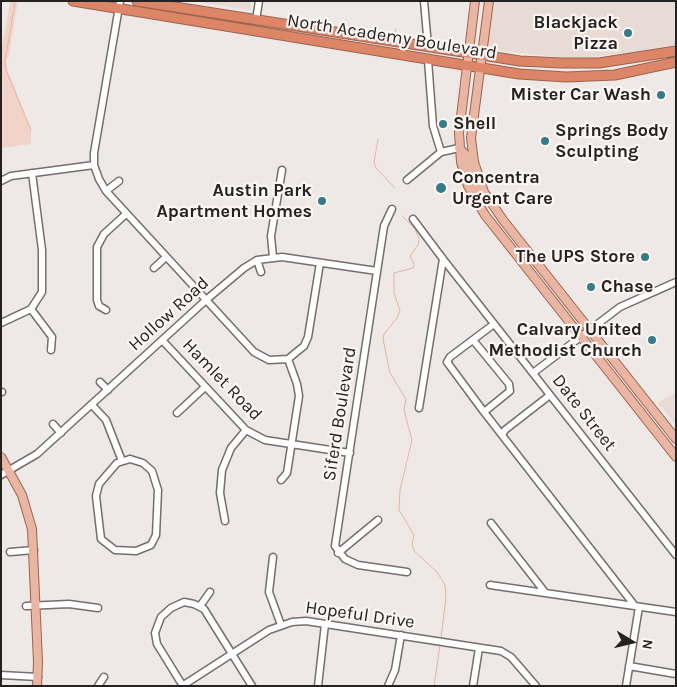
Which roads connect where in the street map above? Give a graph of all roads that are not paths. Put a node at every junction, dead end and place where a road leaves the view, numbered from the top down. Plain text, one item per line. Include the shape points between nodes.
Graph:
1 (73, 1) edge
2 (137, 1) edge
3 (258, 1) edge
4 (424, 1) edge
5 (475, 1) edge
6 (489, 1) edge
7 (166, 4) edge
8 (119, 5) edge
9 (256, 20) junction
10 (428, 47) junction
11 (676, 52) edge
12 (468, 53) junction
13 (482, 55) junction
14 (428, 60) junction
15 (676, 62) edge
16 (467, 66) junction
17 (480, 68) junction
18 (459, 148) junction
19 (441, 152) junction
20 (94, 165) junction
21 (282, 170) dead end
22 (32, 173) junction
23 (1, 180) edge
24 (407, 180) dead end
25 (119, 181) dead end
26 (106, 191) junction
27 (488, 200) junction
28 (392, 209) dead end
29 (126, 214) junction
30 (413, 219) dead end
31 (516, 255) junction
32 (531, 256) junction
33 (166, 257) junction
34 (273, 257) junction
35 (442, 259) junction
36 (257, 260) junction
37 (320, 263) junction
38 (154, 268) dead end
39 (378, 271) junction
40 (261, 272) dead end
41 (676, 282) edge
42 (206, 300) junction
43 (31, 309) junction
44 (106, 310) dead end
45 (1, 323) edge
46 (494, 324) junction
47 (589, 330) junction
48 (580, 337) junction
49 (162, 340) junction
50 (473, 340) junction
51 (51, 350) dead end
52 (288, 359) junction
53 (533, 373) junction
54 (100, 382) dead end
55 (205, 387) junction
56 (108, 390) junction
57 (550, 395) junction
58 (92, 405) junction
59 (419, 408) dead end
60 (484, 412) junction
61 (177, 413) dead end
62 (52, 424) dead end
63 (246, 430) junction
64 (61, 434) junction
65 (502, 435) junction
66 (659, 436) junction
67 (675, 439) edge
68 (292, 444) junction
69 (350, 452) junction
70 (1, 457) edge
71 (676, 457) edge
72 (122, 461) junction
73 (10, 470) junction
74 (1, 476) edge
75 (281, 480) dead end
76 (225, 520) dead end
77 (378, 520) dead end
78 (491, 524) dead end
79 (34, 550) junction
80 (10, 552) dead end
81 (338, 553) junction
82 (676, 555) edge
83 (273, 558) dead end
84 (406, 572) dead end
85 (490, 584) dead end
86 (544, 591) junction
87 (210, 592) dead end
88 (26, 606) dead end
89 (36, 606) junction
90 (200, 606) junction
91 (637, 607) junction
92 (98, 608) dead end
93 (676, 612) edge
94 (325, 624) junction
95 (281, 625) junction
96 (401, 635) junction
97 (479, 648) junction
98 (231, 654) junction
99 (629, 666) junction
100 (676, 674) edge
101 (1, 675) edge
102 (38, 677) junction
103 (104, 677) dead end
104 (37, 686) edge
105 (98, 686) edge
106 (183, 686) edge
107 (252, 686) edge
108 (318, 686) edge
109 (388, 686) edge
110 (472, 686) edge
111 (536, 686) edge
112 (626, 686) edge

1 - 8 highway, North Academy Boulevard
2 - 7 highway, North Academy Boulevard
3 - 9 street
4 - 10 street
5 - 12 main road
6 - 13 main road
7 - 9 highway, North Academy Boulevard
8 - 14 highway, North Academy Boulevard
8 - 20 street
9 - 10 highway, North Academy Boulevard
10 - 12 highway, North Academy Boulevard
11 - 13 highway, North Academy Boulevard via 627,60 571,63 530,62
12 - 13 highway, North Academy Boulevard
12 - 16 main road
13 - 17 main road
14 - 16 highway, North Academy Boulevard
14 - 19 street via 433,126
15 - 17 highway, North Academy Boulevard via 597,76 537,76
16 - 17 highway, North Academy Boulevard
16 - 18 main road
17 - 27 main road via 472,138 477,173
18 - 19 street
18 - 27 main road via 466,155 480,197
18 - 31 main road via 464,174 475,200
19 - 24 street
20 - 22 street
20 - 26 street
21 - 34 street via 271,236
22 - 23 street
22 - 43 street via 43,285 40,298
25 - 26 street
26 - 29 street
27 - 32 main road
28 - 39 street, Siferd Boulevard via 384,226
29 - 33 street
29 - 44 street via 104,234 97,247 97,300 99,306
30 - 35 street, Date Street
31 - 32 main road
31 - 48 main road
32 - 47 main road
33 - 38 street
33 - 42 street
34 - 36 street, Hollow Road
34 - 37 street, Hollow Road
35 - 46 street, Date Street
35 - 59 street
36 - 40 street
36 - 42 street, Hollow Road
37 - 39 street, Hollow Road
37 - 52 street via 308,337 298,353
39 - 69 street, Siferd Boulevard
41 - 47 street via 620,306
42 - 49 street, Hollow Road
42 - 52 street via 254,352 270,360
43 - 45 street
43 - 51 street via 52,337
46 - 50 street
46 - 53 street, Date Street
47 - 48 street
47 - 67 main road
48 - 53 street
48 - 66 main road
49 - 55 street, Hamlet Road
49 - 56 street, Hollow Road
50 - 60 street via 447,362
50 - 60 street via 509,384 510,391
52 - 68 street via 299,396
53 - 57 street, Date Street
54 - 56 street
55 - 61 street
55 - 63 street, Hamlet Road
56 - 58 street, Hollow Road
57 - 65 street
57 - 82 street, Date Street
58 - 64 street, Hollow Road
58 - 72 street via 106,420
60 - 65 street
62 - 64 street
63 - 68 street, Hamlet Road via 266,440
63 - 76 street via 231,448 222,470 220,493
64 - 73 street, Hollow Road
65 - 91 street
66 - 67 main road
66 - 71 main road
68 - 69 street, Hamlet Road
68 - 75 street via 287,473
69 - 81 street, Siferd Boulevard via 335,546
70 - 73 main road
72 - 72 street via 97,489 101,540 115,550 153,548 157,529 158,475 136,460
73 - 74 street, Hollow Road
73 - 79 main road via 29,515
77 - 81 street
78 - 86 street
79 - 80 street
79 - 89 main road
81 - 84 street via 358,565
83 - 95 street via 269,592
85 - 86 street
86 - 91 street
87 - 90 street
88 - 89 street
89 - 92 street via 70,604
89 - 102 main road
90 - 98 street
90 - 106 street via 184,602 171,608 158,621 155,639
91 - 93 street
91 - 99 street
94 - 95 street, Hopeful Drive via 299,621
94 - 96 street, Hopeful Drive
94 - 108 street
95 - 98 street, Hopeful Drive
96 - 97 street, Hopeful Drive
96 - 109 street via 395,670
97 - 110 street
97 - 111 street, Hopeful Drive via 507,654
98 - 106 street, Hopeful Drive
98 - 107 street
99 - 100 street
99 - 112 street
101 - 102 street
102 - 104 main road
103 - 105 street

